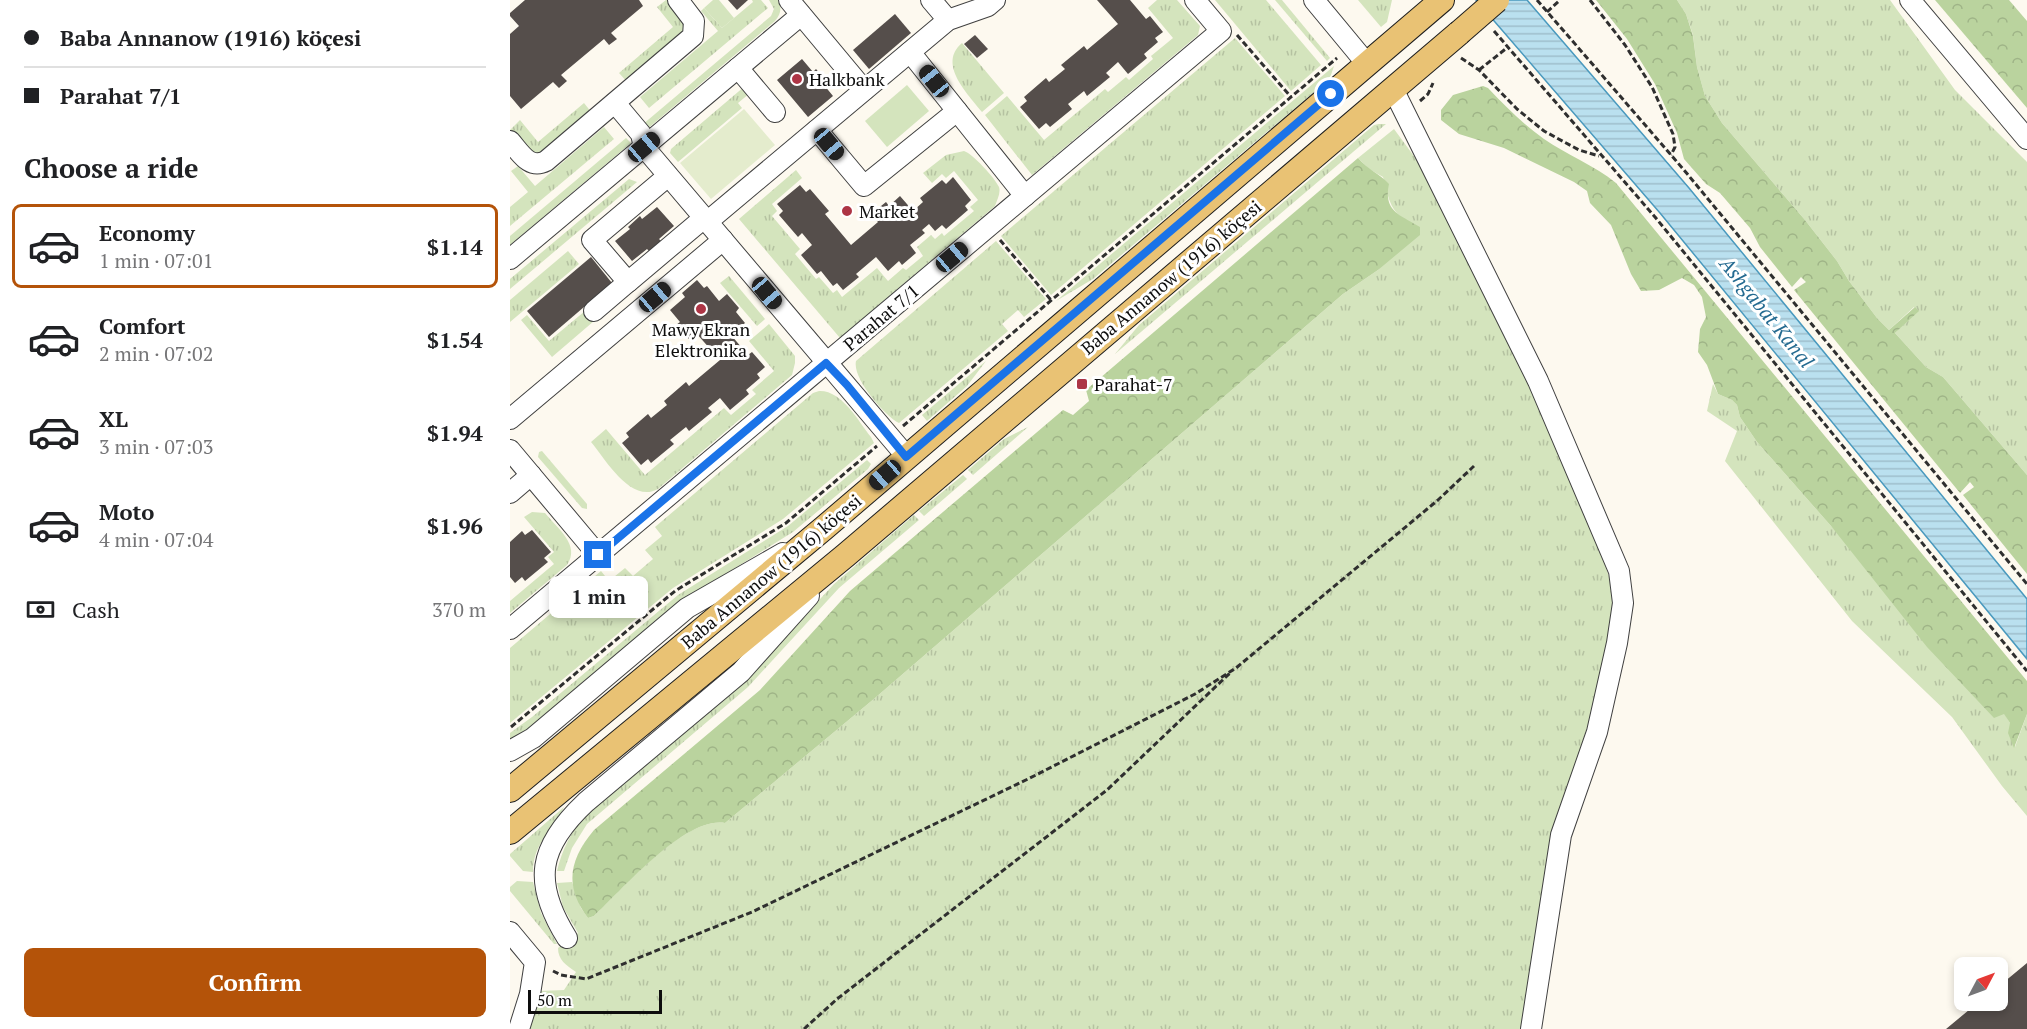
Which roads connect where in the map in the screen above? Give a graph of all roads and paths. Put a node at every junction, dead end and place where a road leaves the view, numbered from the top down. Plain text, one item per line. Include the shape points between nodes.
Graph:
1 (678, 0) edge
2 (931, 0) edge
3 (995, 0) edge
4 (1195, 0) edge
5 (1314, 0) edge
6 (1497, 0) edge
7 (1537, 0) edge
8 (1560, 0) edge
9 (1590, 0) edge
10 (1910, 0) edge
11 (1437, 4) edge
12 (795, 7) edge
13 (1547, 12) junction
14 (948, 20) junction
15 (1487, 24) dead end
16 (1239, 35) dead end
17 (1508, 47) junction
18 (910, 52) junction
19 (1461, 58) dead end
20 (1332, 62) dead end
21 (1367, 64) junction
22 (738, 68) junction
23 (1479, 70) junction
24 (1393, 89) junction
25 (864, 90) junction
26 (1291, 97) junction
27 (615, 103) junction
28 (957, 111) junction
29 (775, 112) dead end
30 (817, 130) junction
31 (2027, 139) edge
32 (510, 141) edge
33 (644, 147) junction
34 (1671, 155) junction
35 (1602, 157) junction
36 (668, 176) junction
37 (1025, 196) junction
38 (706, 220) junction
39 (999, 238) dead end
40 (723, 240) junction
41 (510, 259) edge
42 (627, 282) junction
43 (1051, 300) junction
44 (594, 311) dead end
45 (826, 363) junction
46 (510, 419) edge
47 (904, 424) dead end
48 (510, 450) edge
49 (868, 454) dead end
50 (906, 457) junction
51 (874, 461) dead end
52 (1474, 466) dead end
53 (531, 475) junction
54 (510, 493) edge
55 (824, 528) junction
56 (598, 555) junction
57 (846, 555) junction
58 (2027, 584) edge
59 (510, 629) edge
60 (1236, 668) junction
61 (2027, 670) edge
62 (510, 751) edge
63 (510, 789) edge
64 (510, 832) edge
65 (510, 932) edge
66 (567, 938) dead end
67 (535, 962) junction
68 (1532, 1027) edge
69 (519, 1029) edge
70 (804, 1029) edge

1 - 27 street via 694,21 693,36
2 - 14 street
3 - 14 street
4 - 37 street, Parahat 7/1 via 1221,31
5 - 21 street
6 - 24 main road, Baba Annanow (1916) köçesi, bridge
7 - 13 path
8 - 13 path
9 - 34 path via 1652,87 1673,134 1675,147
10 - 31 street
11 - 21 main road, Baba Annanow (1916) köçesi
12 - 22 street
12 - 25 street
13 - 34 path
14 - 18 street
15 - 17 path
16 - 26 path
17 - 23 path
17 - 35 path
18 - 25 street
18 - 28 street
19 - 23 path
20 - 26 path
21 - 50 main road, Baba Annanow (1916) köçesi
22 - 29 street
22 - 33 street
23 - 35 path via 1544,130 1579,150
24 - 57 main road, Baba Annanow (1916) köçesi
24 - 68 street via 1538,381 1619,571 1623,603 1617,643 1598,732 1561,834
25 - 30 street
26 - 43 path
27 - 32 street via 541,164 527,161
27 - 33 street via 641,134
28 - 30 street via 864,186
28 - 37 street
30 - 38 street
33 - 36 street
33 - 41 street
34 - 58 path
35 - 61 path
36 - 38 street
36 - 42 street via 592,240
37 - 45 street, Parahat 7/1
38 - 40 street
38 - 42 street
39 - 43 path
40 - 45 street
40 - 46 street
42 - 44 street
43 - 47 path
45 - 50 street
45 - 56 street, Parahat 7/1
48 - 53 street
49 - 51 path
50 - 55 main road, Baba Annanow (1916) köçesi
52 - 60 path
53 - 54 street
53 - 56 street
55 - 62 street via 687,609 533,738
55 - 63 main road, Baba Annanow (1916) köçesi
56 - 59 street, Parahat 7/1
57 - 64 main road, Baba Annanow (1916) köçesi
57 - 66 street, Baba Annanow (1916) köçesi via 741,672 586,801 563,826 547,855 544,877 551,910
60 - 67 path via 1195,694 752,912 586,979 561,975
60 - 70 path via 1107,790 837,999
65 - 67 street
67 - 69 street

